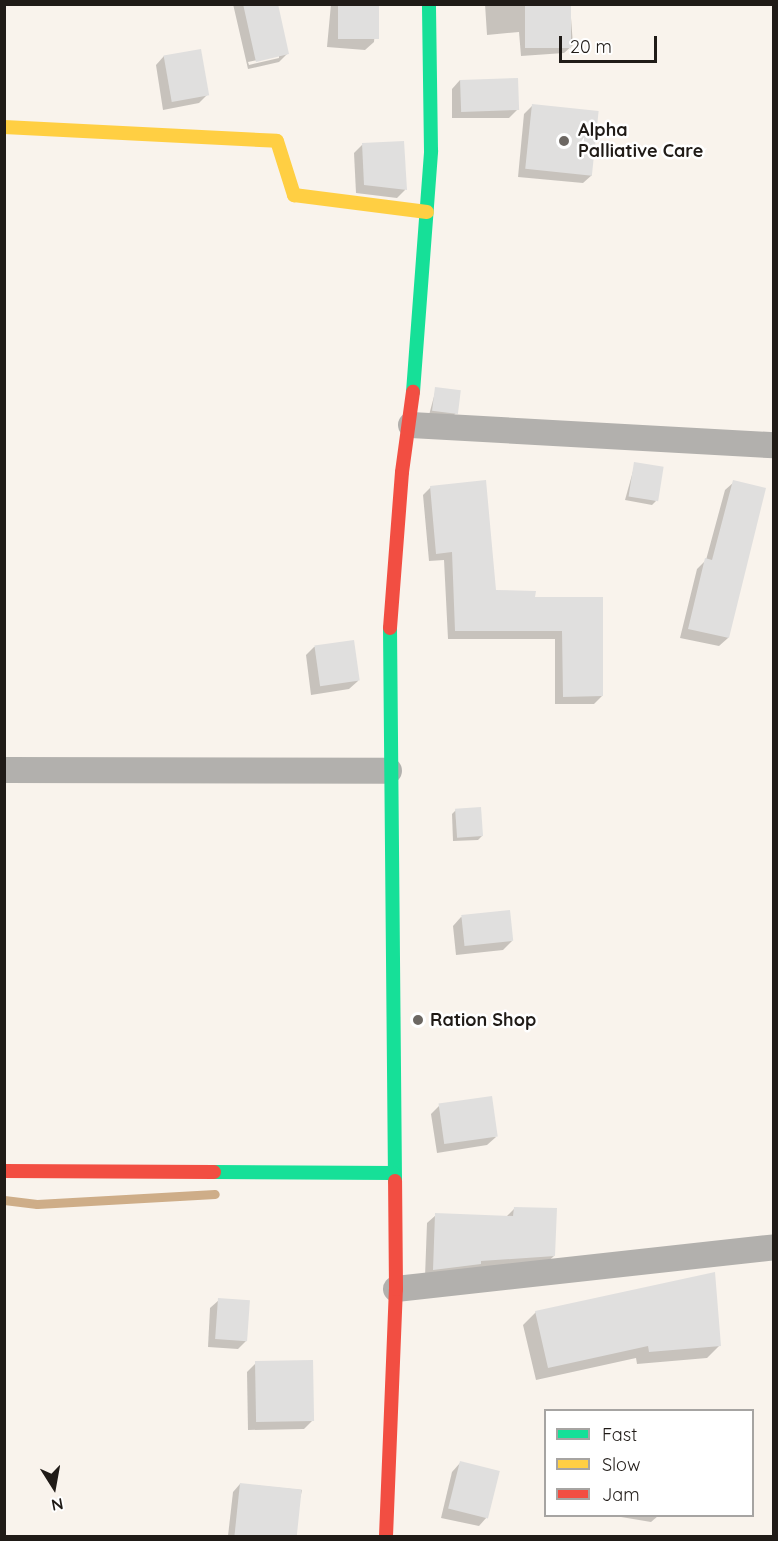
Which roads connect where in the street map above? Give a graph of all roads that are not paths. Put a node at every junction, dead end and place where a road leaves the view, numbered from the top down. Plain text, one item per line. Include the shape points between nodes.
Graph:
1 (429, 4) edge
2 (4, 127) edge
3 (427, 212) junction
4 (411, 425) junction
5 (774, 445) edge
6 (4, 770) edge
7 (389, 771) junction
8 (4, 1171) edge
9 (393, 1173) junction
10 (774, 1247) edge
11 (396, 1289) junction
12 (386, 1536) edge

1 - 3 main road via 431,151
2 - 3 main road via 277,141 294,195
3 - 4 main road
4 - 5 street
4 - 7 main road via 402,472 388,646
6 - 7 street
7 - 9 main road
8 - 9 main road
9 - 11 main road
10 - 11 street
11 - 12 main road

